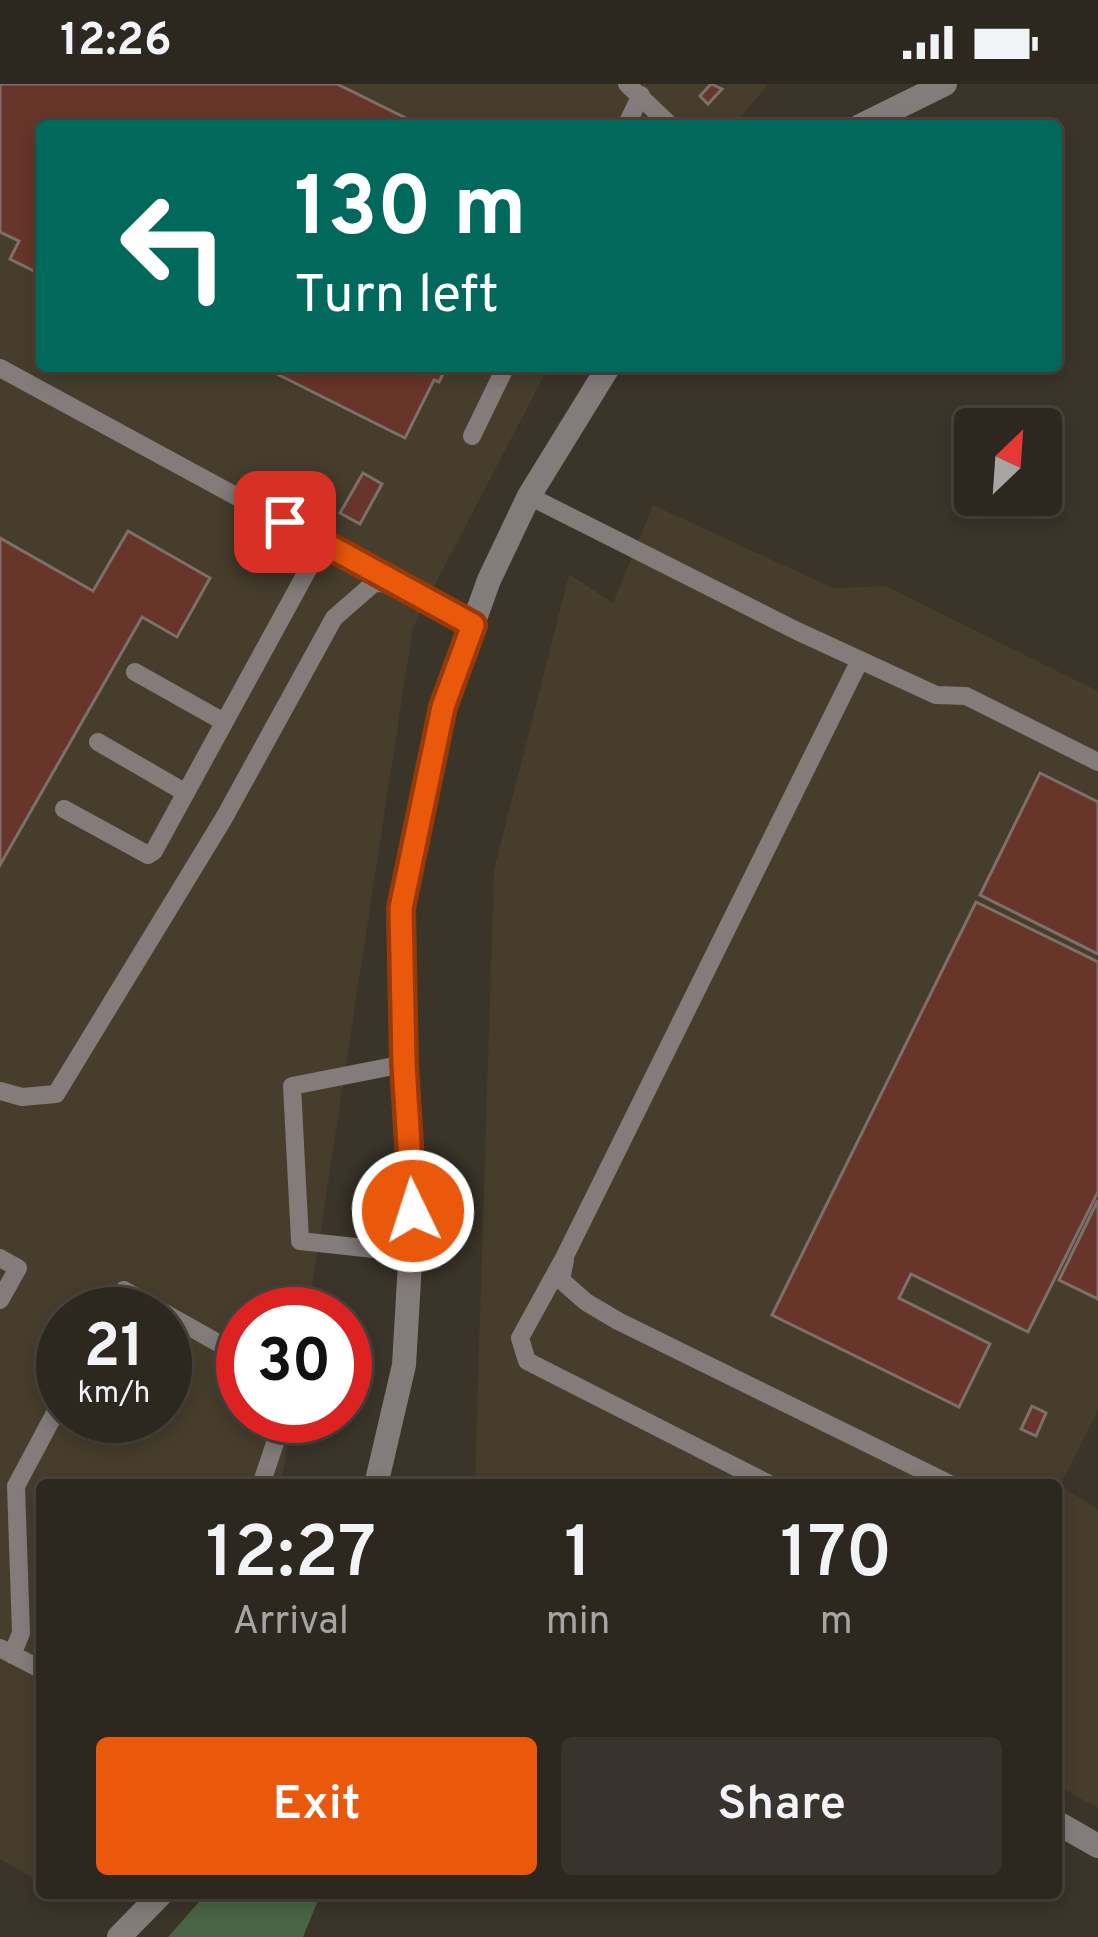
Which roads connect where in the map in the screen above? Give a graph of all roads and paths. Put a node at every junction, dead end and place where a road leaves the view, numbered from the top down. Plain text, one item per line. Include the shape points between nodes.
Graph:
1 (945, 84) edge
2 (634, 89) edge
3 (627, 120) edge
4 (664, 120) edge
5 (872, 120) edge
6 (0, 368) edge
7 (503, 372) edge
8 (605, 372) edge
9 (472, 436) dead end
10 (530, 496) junction
11 (323, 542) junction
12 (398, 584) junction
13 (473, 625) junction
14 (860, 660) junction
15 (135, 672) dead end
16 (224, 722) junction
17 (98, 742) dead end
18 (1098, 762) edge
19 (186, 793) junction
20 (64, 809) dead end
21 (404, 1064) junction
22 (0, 1091) edge
23 (411, 1253) junction
24 (565, 1256) junction
25 (0, 1258) edge
26 (0, 1300) edge
27 (39, 1443) edge
28 (275, 1443) edge
29 (263, 1479) edge
30 (377, 1479) edge
31 (759, 1479) edge
32 (940, 1479) edge
33 (36, 1516) edge
34 (20, 1518) junction
35 (6, 1652) edge
36 (36, 1667) edge
37 (1062, 1825) edge
38 (1098, 1846) edge
39 (156, 1899) edge
40 (119, 1937) edge

1 - 5 street
2 - 3 lane
2 - 4 lane
6 - 11 lane
7 - 9 lane
8 - 10 street
10 - 13 street
10 - 14 lane
11 - 12 lane
11 - 16 lane
12 - 13 lane
12 - 22 lane via 374,583 334,618 56,1094
13 - 21 street via 443,707 401,908
14 - 18 lane via 936,694 966,696
14 - 24 lane
15 - 16 lane
16 - 19 lane
17 - 19 lane
19 - 20 lane via 148,855
21 - 23 street
21 - 23 lane via 292,1086 300,1241
23 - 30 street via 404,1365
24 - 31 lane via 520,1338 527,1361
24 - 32 lane via 562,1280 602,1312
25 - 26 lane via 19,1268
27 - 34 lane via 16,1486
28 - 29 lane
33 - 34 lane
34 - 35 lane via 21,1633
35 - 36 lane
37 - 38 street
39 - 40 street

